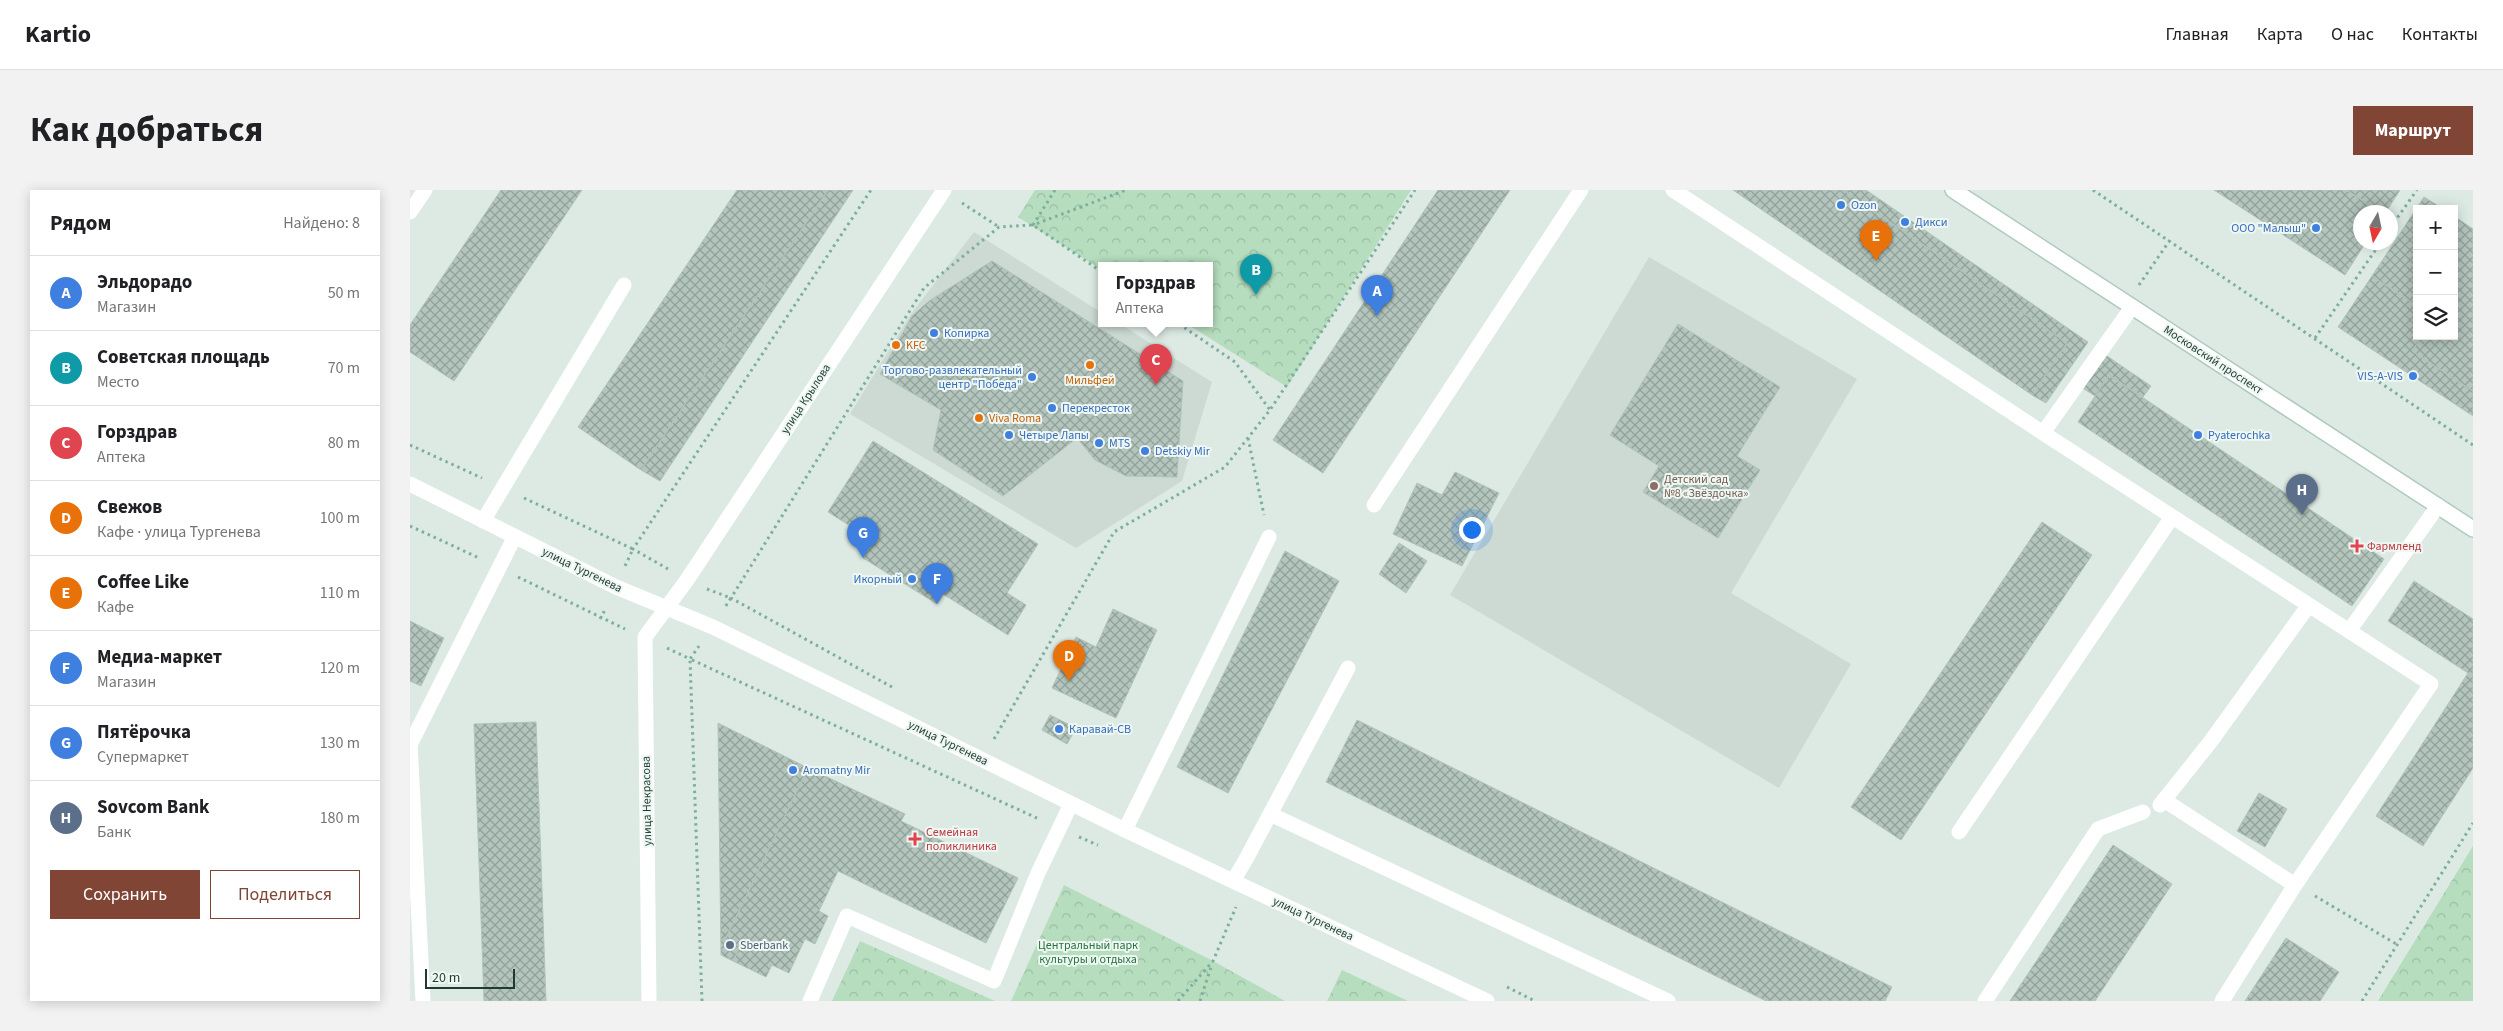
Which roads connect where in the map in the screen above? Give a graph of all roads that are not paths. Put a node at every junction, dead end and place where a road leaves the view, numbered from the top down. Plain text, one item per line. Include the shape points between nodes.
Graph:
1 (424, 190) edge
2 (944, 190) edge
3 (1581, 190) edge
4 (1674, 190) edge
5 (1953, 190) edge
6 (410, 212) edge
7 (624, 285) dead end
8 (2132, 307) junction
9 (2043, 434) junction
10 (410, 484) edge
11 (1374, 505) dead end
12 (2438, 506) junction
13 (2172, 517) junction
14 (483, 521) junction
15 (2473, 529) edge
16 (1269, 537) road end
17 (514, 538) junction
18 (2309, 605) junction
19 (668, 608) junction
20 (2349, 631) junction
21 (1348, 668) dead end
22 (411, 743) edge
23 (1071, 804) junction
24 (2143, 812) dead end
25 (1270, 814) junction
26 (1125, 830) junction
27 (1959, 832) dead end
28 (1232, 881) junction
29 (2295, 885) junction
30 (423, 1001) edge
31 (649, 1001) edge
32 (810, 1001) edge
33 (1487, 1001) edge
34 (1668, 1001) edge
35 (1985, 1001) edge
36 (2222, 1001) edge

1 - 6 street
2 - 19 street, улица Крылова
3 - 11 street
4 - 9 street
5 - 8 street, Московский проспект
7 - 14 street
8 - 9 street
8 - 12 street, Московский проспект
9 - 13 street
10 - 14 street, улица Тургенева
12 - 15 street, Московский проспект
12 - 20 street
13 - 18 street
13 - 27 street
14 - 17 street, улица Тургенева
16 - 26 street
17 - 19 street, улица Тургенева via 616,588
17 - 22 street
18 - 20 street
18 - 29 street via 2162,803
19 - 23 street, улица Тургенева
19 - 31 street, улица Некрасова via 645,637
20 - 29 street via 2431,684
21 - 25 street
22 - 30 street
23 - 26 street, улица Тургенева
23 - 32 street via 1038,872 994,981 847,916
24 - 35 street via 2098,829
25 - 28 street
25 - 34 street
26 - 28 street, улица Тургенева
28 - 33 street, улица Тургенева
29 - 36 street

